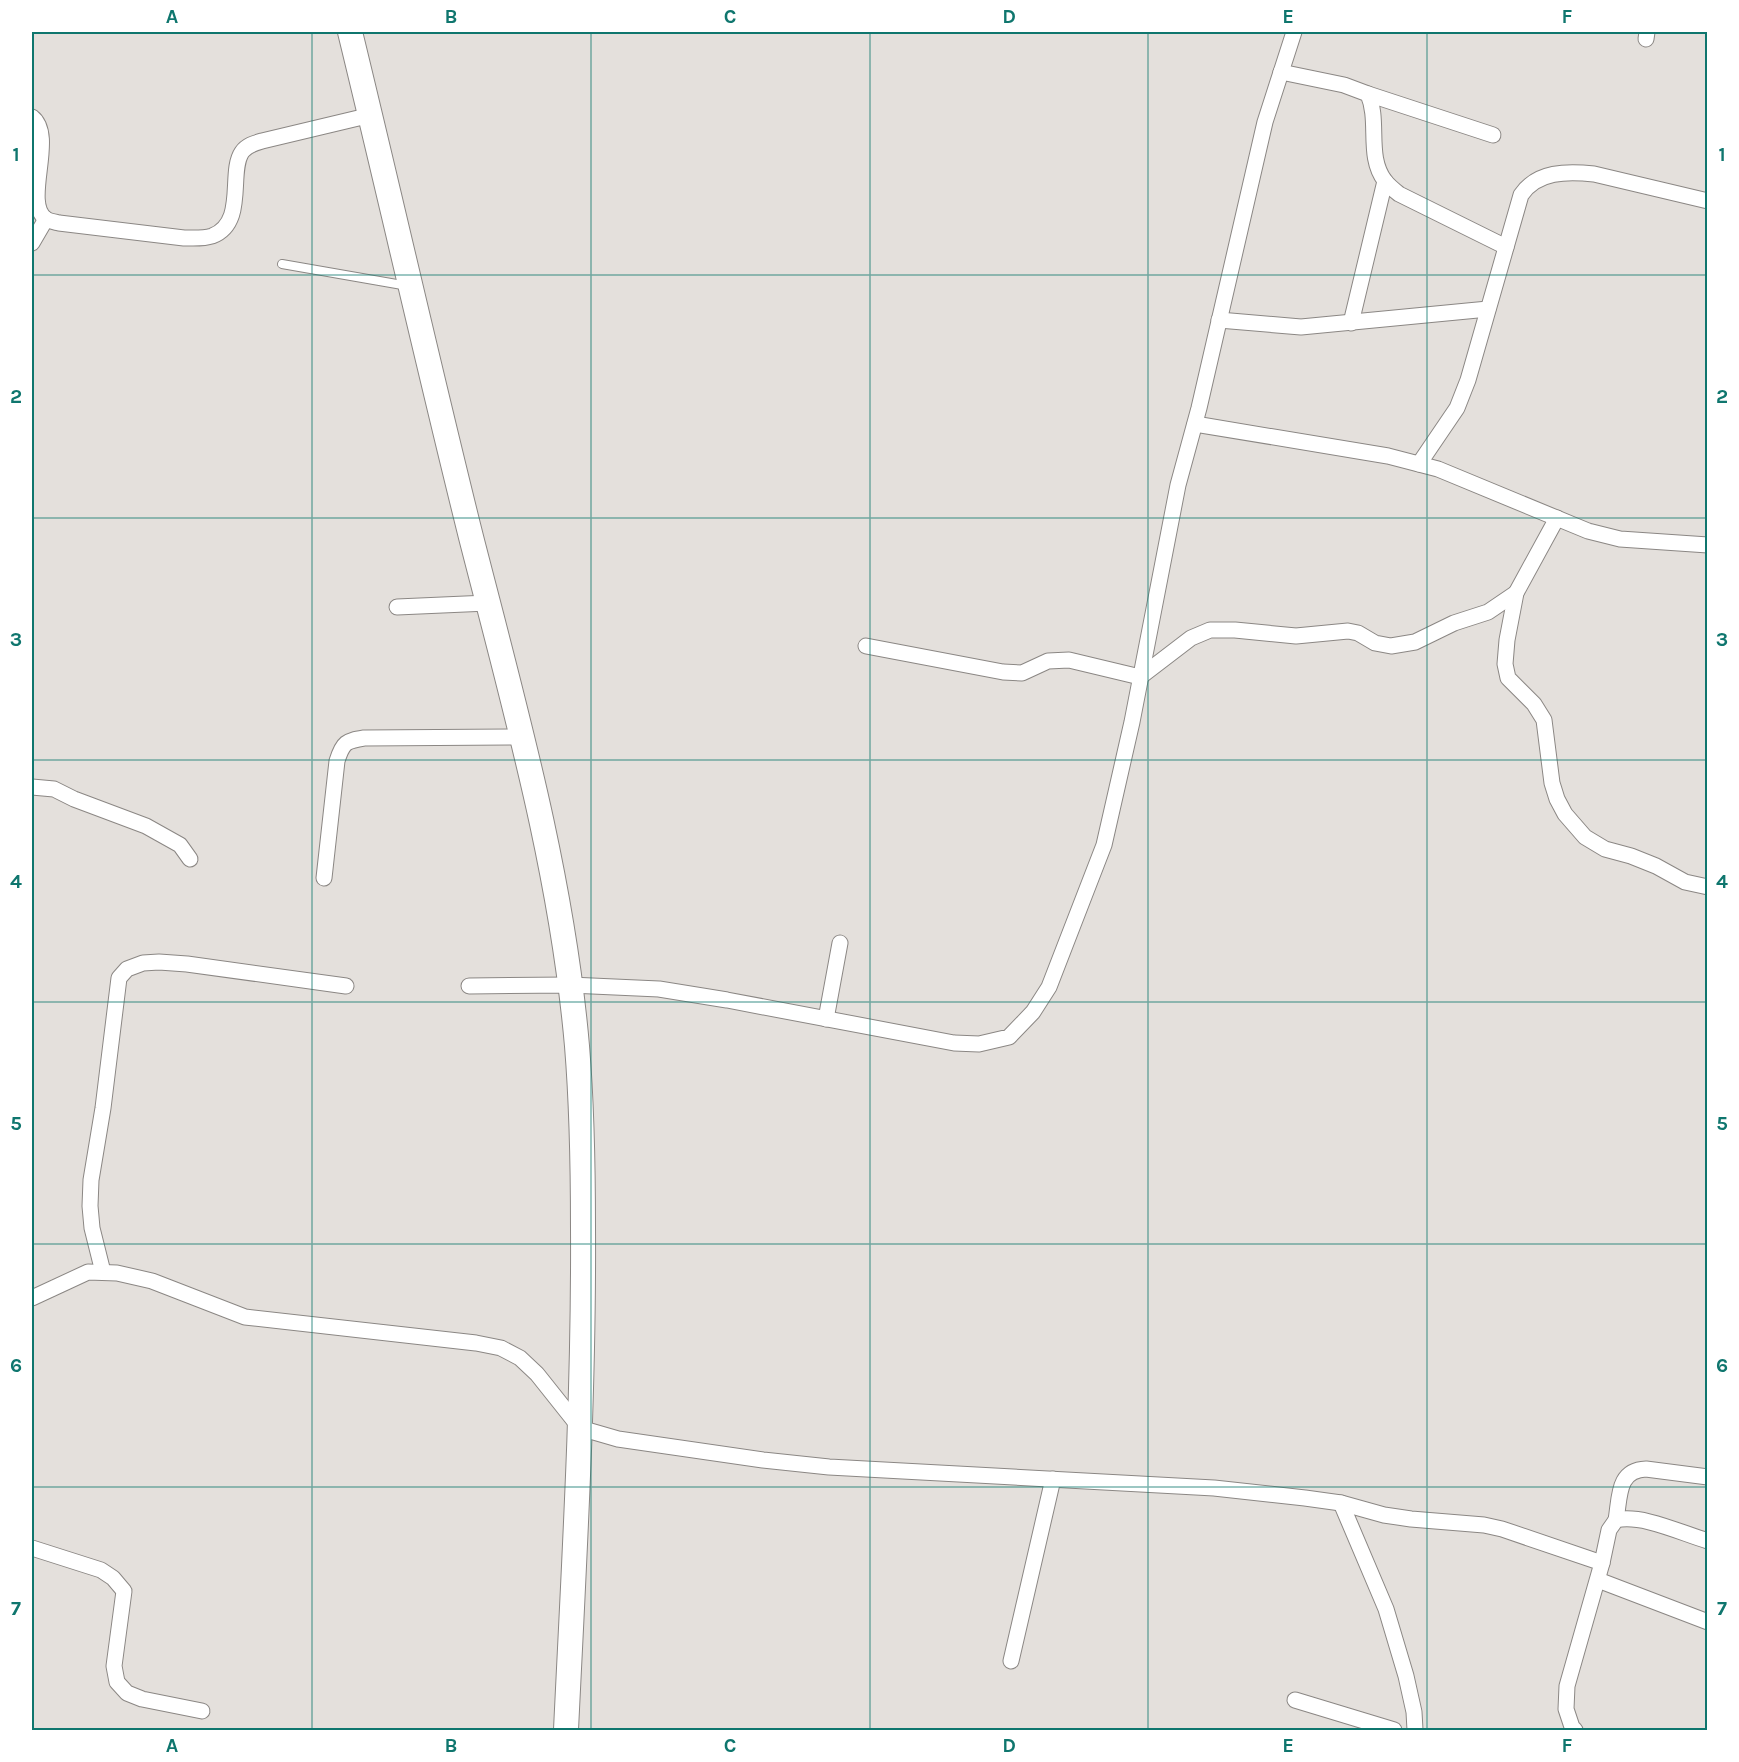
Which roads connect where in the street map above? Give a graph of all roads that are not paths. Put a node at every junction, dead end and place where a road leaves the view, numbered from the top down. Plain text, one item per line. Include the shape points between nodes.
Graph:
1 (350, 32) edge
2 (1294, 32) edge
3 (1281, 72) junction
4 (1368, 94) junction
5 (370, 115) junction
6 (32, 117) edge
7 (1493, 135) dead end
8 (1385, 181) junction
9 (1707, 201) edge
10 (46, 219) junction
11 (32, 243) edge
12 (1506, 247) junction
13 (282, 264) dead end
14 (410, 286) junction
15 (1488, 309) junction
16 (1219, 320) junction
17 (1351, 322) junction
18 (1195, 424) junction
19 (1419, 464) junction
20 (1557, 518) junction
21 (1707, 545) edge
22 (1516, 593) junction
23 (488, 603) junction
24 (397, 607) dead end
25 (866, 645) dead end
26 (1140, 677) junction
27 (523, 737) junction
28 (32, 787) edge
29 (190, 859) dead end
30 (324, 878) dead end
31 (1707, 887) edge
32 (840, 943) dead end
33 (570, 985) junction
34 (346, 986) dead end
35 (469, 986) dead end
36 (826, 1019) junction
37 (103, 1272) junction
38 (32, 1298) edge
39 (580, 1428) junction
40 (1707, 1477) edge
41 (1053, 1479) junction
42 (1341, 1503) junction
43 (1616, 1520) junction
44 (1707, 1541) edge
45 (32, 1548) edge
46 (1602, 1563) junction
47 (1598, 1580) junction
48 (1707, 1622) edge
49 (1011, 1661) dead end
50 (1295, 1700) dead end
51 (202, 1710) dead end
52 (566, 1731) edge
53 (1394, 1731) edge
54 (1415, 1731) edge
55 (1575, 1731) edge

1 - 5 highway
2 - 3 street
3 - 4 street
3 - 16 street
4 - 7 street
4 - 8 street via 1374,112 1374,151
5 - 10 street via 262,141 244,149 231,216 220,232 212,236 184,238
5 - 14 highway
6 - 10 street via 42,135 38,198 39,211
8 - 12 street via 1399,194
8 - 17 street
9 - 12 street via 1594,174 1562,172 1528,185 1521,195
10 - 11 street
12 - 15 street
13 - 14 lane
14 - 23 highway
15 - 17 street
15 - 19 street via 1457,408
16 - 17 street via 1301,327
16 - 18 street
18 - 19 street
18 - 26 street via 1178,485
19 - 20 street
20 - 21 street via 1620,539
20 - 22 street
22 - 26 street via 1488,612 1415,642 1391,646 1348,631 1296,636 1210,630 1191,638
22 - 31 street via 1507,640 1508,678 1544,720 1552,783 1565,814 1585,837 1605,849
23 - 24 street
23 - 27 highway
25 - 26 street via 1003,672 1022,672 1048,661 1069,660
26 - 36 street via 1104,845 1049,987 1034,1012 1009,1037 979,1044 954,1043
27 - 30 street via 348,741 340,749 337,761
27 - 33 highway
28 - 29 street via 54,789 146,826 180,845
32 - 36 street
33 - 35 street
33 - 36 street via 659,989
33 - 39 highway via 582,1157
34 - 37 street via 159,962 127,969 119,978 90,1197 92,1228
37 - 38 street via 88,1272
37 - 39 street via 152,1281 245,1317 501,1348 520,1358 537,1374
39 - 41 street via 618,1439 763,1460
39 - 52 highway
40 - 43 street via 1636,1469 1623,1481
41 - 42 street via 1214,1488
41 - 49 street
42 - 46 street via 1411,1520 1502,1528
42 - 54 street via 1386,1609 1406,1676
43 - 44 street via 1639,1519
43 - 46 street
45 - 51 street via 101,1570 124,1591 114,1666 117,1682 128,1693
46 - 47 street
47 - 48 street
47 - 55 street via 1567,1686 1566,1709
50 - 53 street

